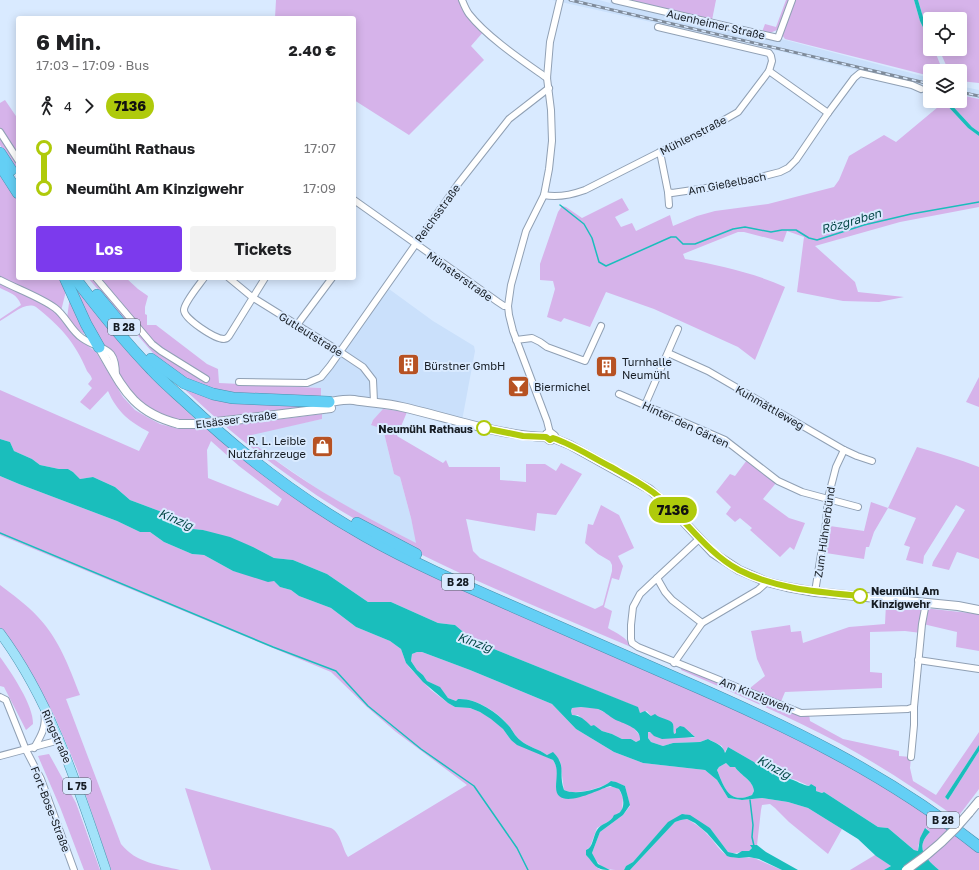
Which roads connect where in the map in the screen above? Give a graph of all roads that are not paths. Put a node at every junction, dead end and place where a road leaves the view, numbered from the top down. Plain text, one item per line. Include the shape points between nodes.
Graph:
1 (462, 0) edge
2 (560, 0) edge
3 (615, 0) edge
4 (792, 0) edge
5 (658, 27) dead end
6 (769, 72) junction
7 (547, 78) junction
8 (549, 88) junction
9 (921, 89) dead end
10 (828, 113) junction
11 (0, 132) edge
12 (660, 152) junction
13 (0, 153) edge
14 (16, 157) edge
15 (0, 165) edge
16 (16, 178) edge
17 (16, 190) edge
18 (668, 192) junction
19 (544, 194) junction
20 (356, 201) edge
21 (669, 205) dead end
22 (415, 244) junction
23 (0, 280) edge
24 (66, 280) edge
25 (77, 280) edge
26 (86, 280) edge
27 (98, 280) edge
28 (203, 280) edge
29 (231, 280) edge
30 (264, 280) edge
31 (331, 280) edge
32 (252, 297) junction
33 (508, 306) junction
34 (86, 324) junction
35 (297, 325) junction
36 (601, 326) dead end
37 (678, 329) dead end
38 (82, 339) junction
39 (516, 340) junction
40 (99, 346) junction
41 (339, 351) junction
42 (668, 353) junction
43 (151, 359) junction
44 (206, 379) dead end
45 (239, 382) dead end
46 (619, 394) dead end
47 (374, 402) junction
48 (328, 405) junction
49 (645, 405) junction
50 (550, 436) junction
51 (844, 450) junction
52 (872, 461) dead end
53 (828, 498) junction
54 (858, 507) dead end
55 (699, 539) junction
56 (657, 578) junction
57 (767, 582) junction
58 (815, 592) junction
59 (926, 604) junction
60 (979, 610) edge
61 (702, 623) junction
62 (0, 633) edge
63 (918, 660) junction
64 (674, 662) junction
65 (979, 669) edge
66 (0, 697) edge
67 (43, 704) junction
68 (914, 707) junction
69 (60, 740) junction
70 (34, 748) junction
71 (26, 750) junction
72 (0, 756) edge
73 (911, 757) dead end
74 (979, 800) edge
75 (979, 840) edge
76 (979, 847) edge
77 (74, 870) edge
78 (106, 870) edge
79 (906, 870) edge

1 - 7 street via 468,13 485,31
2 - 7 street via 550,42
3 - 4 street, Auenheimer Straße via 778,38
5 - 6 street via 769,53 772,60
6 - 10 street
6 - 12 street, Mühlenstraße via 738,112
7 - 8 street
8 - 19 street via 551,155
8 - 22 street, Reichsstraße via 509,119
9 - 10 street, Am Gießelbach via 860,73
10 - 18 street, Am Gießelbach via 796,160 780,172 734,184
11 - 14 street
12 - 18 street
12 - 19 street, Mühlenstraße via 585,190 560,196
13 - 16 highway
15 - 17 highway
18 - 21 street
19 - 33 street via 526,231
20 - 22 street, Münsterstraße
22 - 33 street, Münsterstraße via 498,302
22 - 41 street, Reichsstraße
23 - 38 street via 56,309
24 - 34 highway
25 - 76 highway, B 28 via 152,371 217,432 267,473 324,512 387,548 451,579 801,735 906,794
26 - 43 highway, B 28
27 - 44 street via 152,344
28 - 32 street via 185,306 184,313 190,320 220,338 229,336
29 - 32 street, Gutleutstraße
30 - 32 street
31 - 35 street
32 - 35 street, Gutleutstraße
33 - 39 street
34 - 38 highway via 88,335
34 - 40 highway
35 - 41 street, Gutleutstraße
36 - 39 street via 585,362 547,347 532,338
37 - 42 street
38 - 40 street
39 - 50 street via 547,421
40 - 48 street, Elsässer Straße, bridge via 129,396 159,418 180,424 243,420
41 - 45 street, Reichsstraße via 321,377 307,383
41 - 47 street, Gutleutstraße via 363,367 373,380
42 - 49 street
42 - 51 street, Kuhmättleweg via 708,371
43 - 48 highway via 184,383 213,394 233,398
43 - 75 highway, B 28 via 214,422 246,448 306,492 346,516 472,582 833,744 908,788
46 - 49 street, Hinter den Gärten
47 - 48 street, Elsässer Straße via 353,400
47 - 50 street, Elsässer Straße via 506,433
49 - 53 street, Hinter den Gärten via 725,440 749,456 778,481 802,492
50 - 55 street, Elsässer Straße via 649,489 671,508
51 - 52 street, Kuhmättleweg
51 - 53 street, Zum Hühnerbünd via 836,467
53 - 54 street, Hinter den Gärten
53 - 58 street, Zum Hühnerbünd
55 - 56 street
55 - 57 street, Elsässer Straße via 713,553 739,570
56 - 61 street via 672,600
56 - 64 street, Am Kinzigwehr via 636,600 631,619 630,639 638,647
57 - 58 street, Elsässer Straße
57 - 61 street
58 - 59 street, Elsässer Straße
59 - 60 street, Elsässer Straße
59 - 63 street
61 - 64 street
62 - 67 main road, Ringstraße / L 75
63 - 65 street
63 - 68 street
64 - 68 street, Am Kinzigwehr via 802,713
66 - 71 street, Fort-Bose-Straße via 6,700
67 - 69 main road, Ringstraße / L 75
67 - 70 street via 46,719 44,730
68 - 73 street
69 - 70 street
69 - 78 main road, Ringstraße / L 75
70 - 71 street
71 - 72 street
71 - 77 street, Fort-Bose-Straße via 41,779
74 - 79 street, bridge via 945,840

